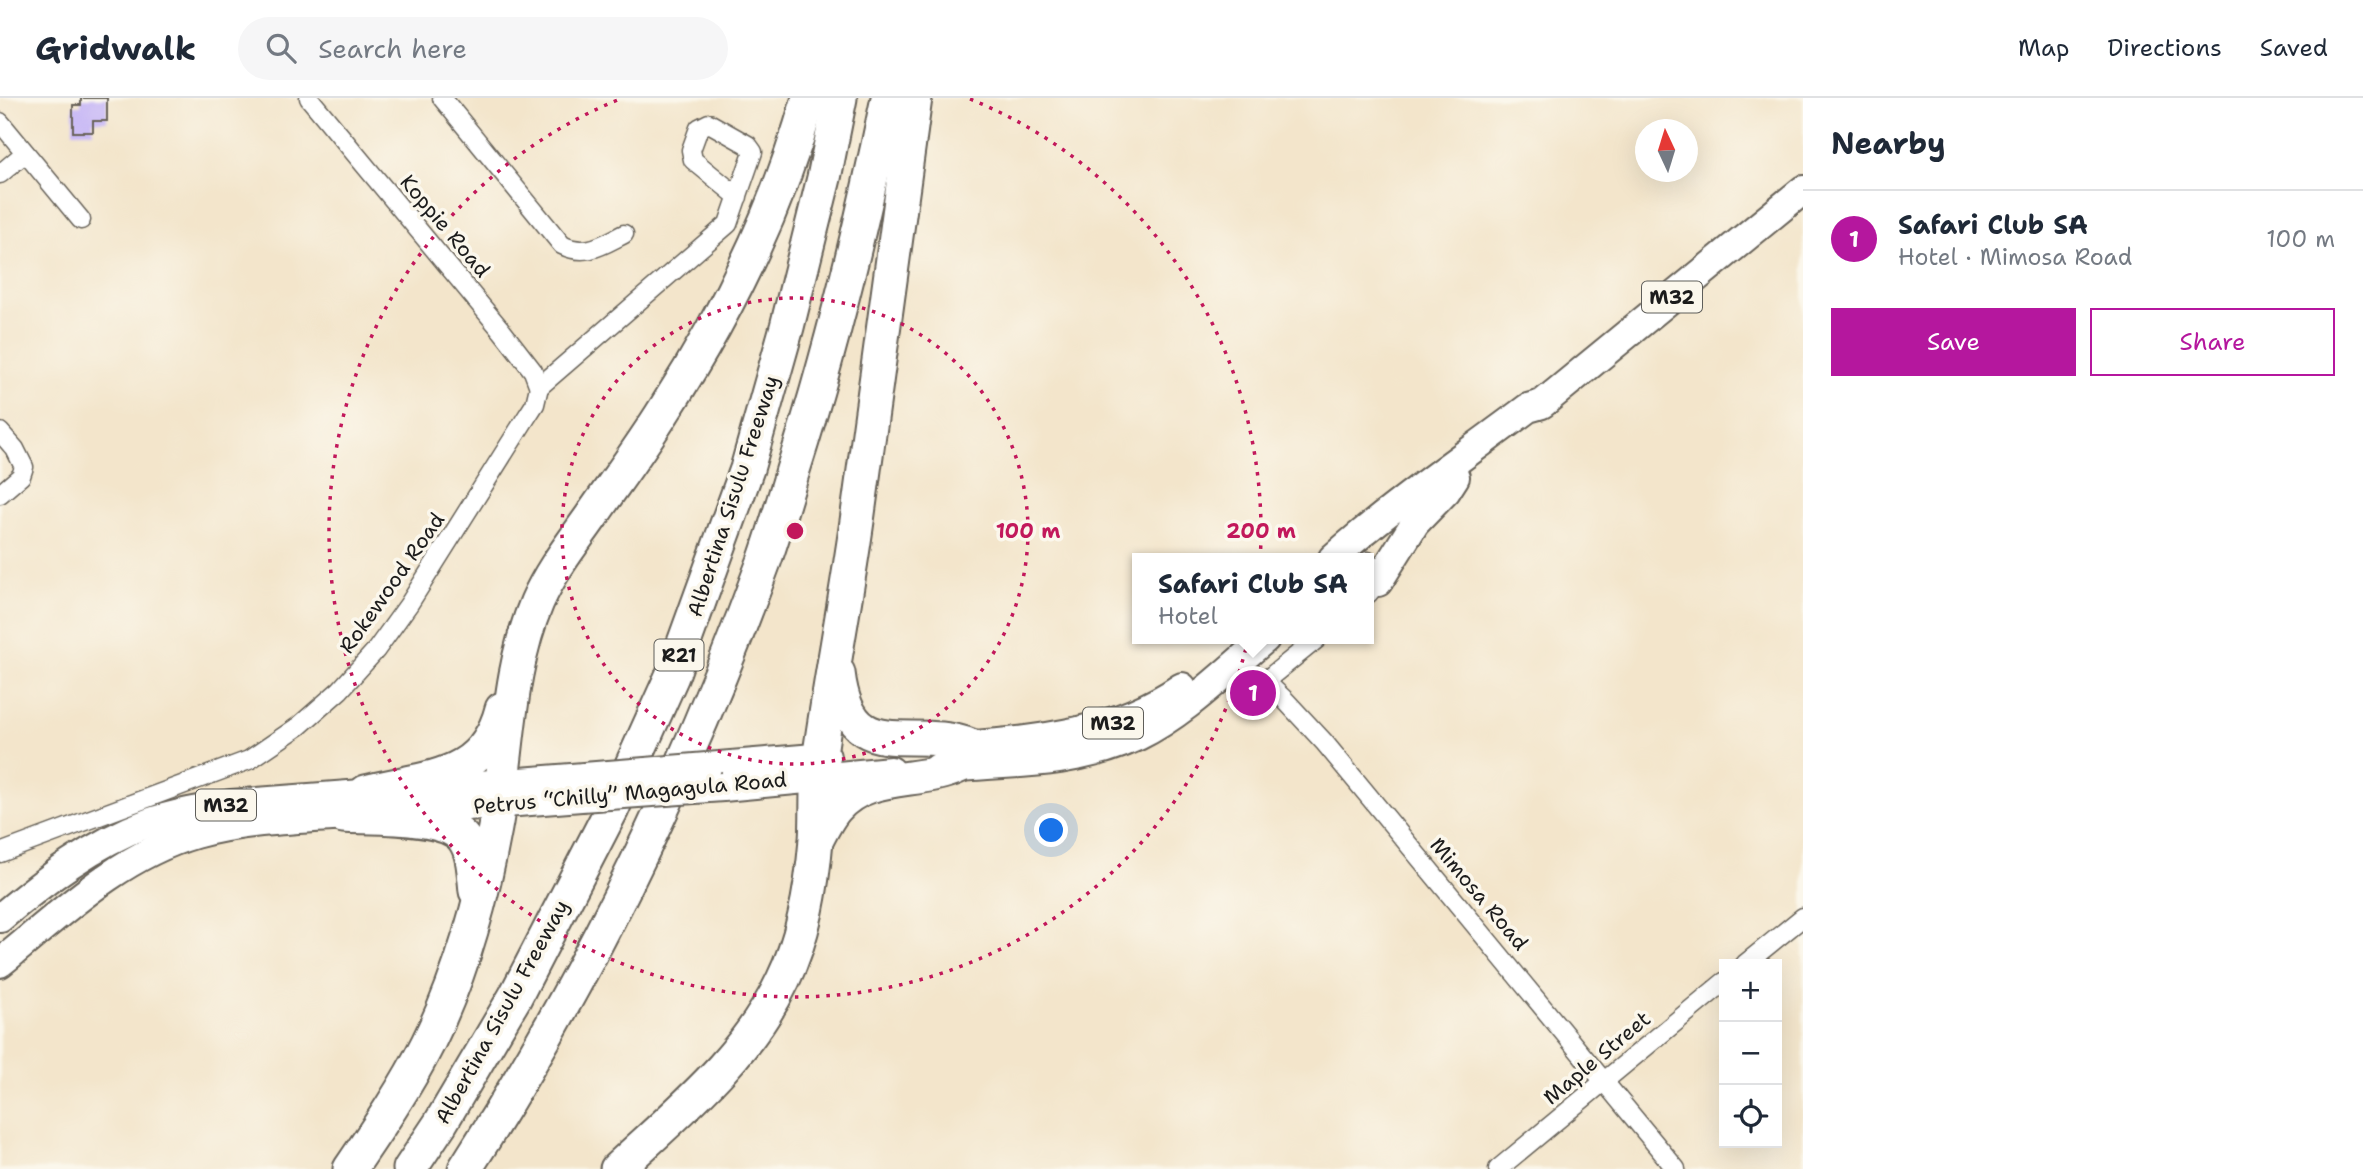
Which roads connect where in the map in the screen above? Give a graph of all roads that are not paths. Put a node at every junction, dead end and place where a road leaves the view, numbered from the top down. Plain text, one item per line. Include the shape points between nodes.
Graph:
1 (309, 98) edge
2 (442, 98) edge
3 (809, 98) edge
4 (840, 98) edge
5 (888, 98) edge
6 (915, 98) edge
7 (0, 122) edge
8 (25, 153) junction
9 (0, 174) edge
10 (1803, 190) edge
11 (738, 197) dead end
12 (81, 220) dead end
13 (624, 234) dead end
14 (539, 387) junction
15 (1542, 404) junction
16 (0, 432) edge
17 (0, 494) edge
18 (1374, 556) edge
19 (1374, 557) edge
20 (1237, 644) edge
21 (1259, 644) edge
22 (1311, 644) edge
23 (835, 654) junction
24 (1231, 667) junction
25 (518, 668) junction
26 (1265, 681) junction
27 (965, 756) junction
28 (818, 768) junction
29 (366, 792) junction
30 (501, 794) junction
31 (344, 816) junction
32 (816, 841) junction
33 (0, 853) edge
34 (477, 904) junction
35 (1803, 916) edge
36 (0, 918) edge
37 (1751, 959) edge
38 (0, 964) edge
39 (1719, 986) edge
40 (1603, 1082) junction
41 (350, 1169) edge
42 (410, 1169) edge
43 (465, 1169) edge
44 (617, 1169) edge
45 (1498, 1169) edge
46 (1676, 1169) edge

1 - 14 street, Koppie Road via 502,331 533,371
2 - 13 street via 562,245 590,251
3 - 25 highway via 780,186 737,285 665,409 547,582 526,633
4 - 42 highway, Albertina Sisulu Freeway / R21 via 787,327 747,469 672,676 612,809 515,997
5 - 43 highway, R21 via 850,274 806,429 766,556 725,664 661,813 591,956
6 - 23 highway
7 - 8 street
8 - 9 street
8 - 12 street
10 - 15 main road, M32
11 - 14 street via 728,224
14 - 33 street, Rokewood Road via 527,418 401,616 358,672 299,726 249,760
15 - 18 main road, M32 via 1528,408
15 - 19 main road, M32 via 1536,415 1455,477 1415,523
16 - 17 street via 24,467 21,476
20 - 27 main road, Petrus “Chilly” Magagula Road / M32 via 1164,699 1111,724
21 - 24 main road, Petrus “Chilly” Magagula Road / M32
22 - 26 street
23 - 27 highway via 843,701 853,720 866,731 887,738 960,741
23 - 28 highway
24 - 26 street, Mimosa Road
24 - 27 main road, Petrus “Chilly” Magagula Road / M32 via 1176,713 1112,746 1046,760
25 - 29 highway via 498,725 472,761 449,773
25 - 30 highway
26 - 40 street, Mimosa Road via 1324,743
27 - 28 main road, Petrus “Chilly” Magagula Road / M32
27 - 32 highway via 944,773 857,790 835,809
28 - 30 main road, Petrus “Chilly” Magagula Road / M32, bridge
28 - 32 highway
29 - 30 main road, Petrus “Chilly” Magagula Road / M32
29 - 36 main road, Petrus “Chilly” Magagula Road / M32 via 231,804 147,824 69,863
30 - 31 main road, Petrus “Chilly” Magagula Road / M32
30 - 34 highway
31 - 34 highway via 430,822 456,830 469,849
31 - 38 main road, Petrus “Chilly” Magagula Road / M32 via 223,828 171,843 113,873
32 - 44 highway via 802,930 766,1013 718,1073
34 - 41 highway via 453,985 429,1042
35 - 37 street
39 - 40 street, Maple Street
40 - 45 street, Maple Street
40 - 46 street, Mimosa Road

